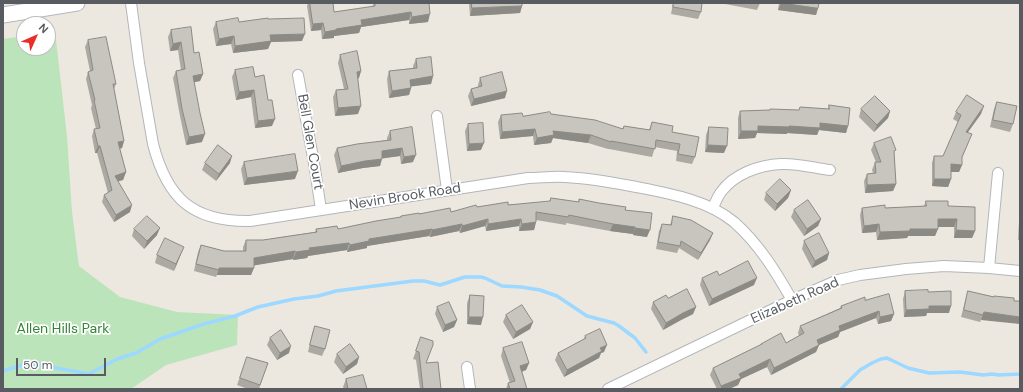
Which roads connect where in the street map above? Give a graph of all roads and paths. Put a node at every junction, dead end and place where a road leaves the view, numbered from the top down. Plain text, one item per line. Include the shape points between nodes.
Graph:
1 (78, 3) edge
2 (131, 3) edge
3 (3, 15) edge
4 (298, 75) dead end
5 (437, 116) dead end
6 (830, 170) dead end
7 (998, 173) dead end
8 (447, 190) junction
9 (712, 208) junction
10 (321, 210) junction
11 (989, 268) junction
12 (1020, 270) edge
13 (792, 300) junction
14 (467, 367) dead end
15 (470, 389) edge
16 (608, 389) edge

1 - 3 main road
2 - 10 street, Nevin Brook Road via 153,144 166,181 173,191 191,208 225,220 250,221
4 - 10 street, Bell Glen Court
5 - 8 street
6 - 9 street via 800,165 764,166 733,180 721,192
7 - 11 street
8 - 9 street, Nevin Brook Road via 528,178 564,177 605,181 666,193
8 - 10 street, Nevin Brook Road
9 - 13 street, Nevin Brook Road via 733,221 750,237
11 - 12 street, Elizabeth Road
11 - 13 street, Elizabeth Road via 944,266 860,275 838,280
13 - 16 street, Elizabeth Road
14 - 15 street

